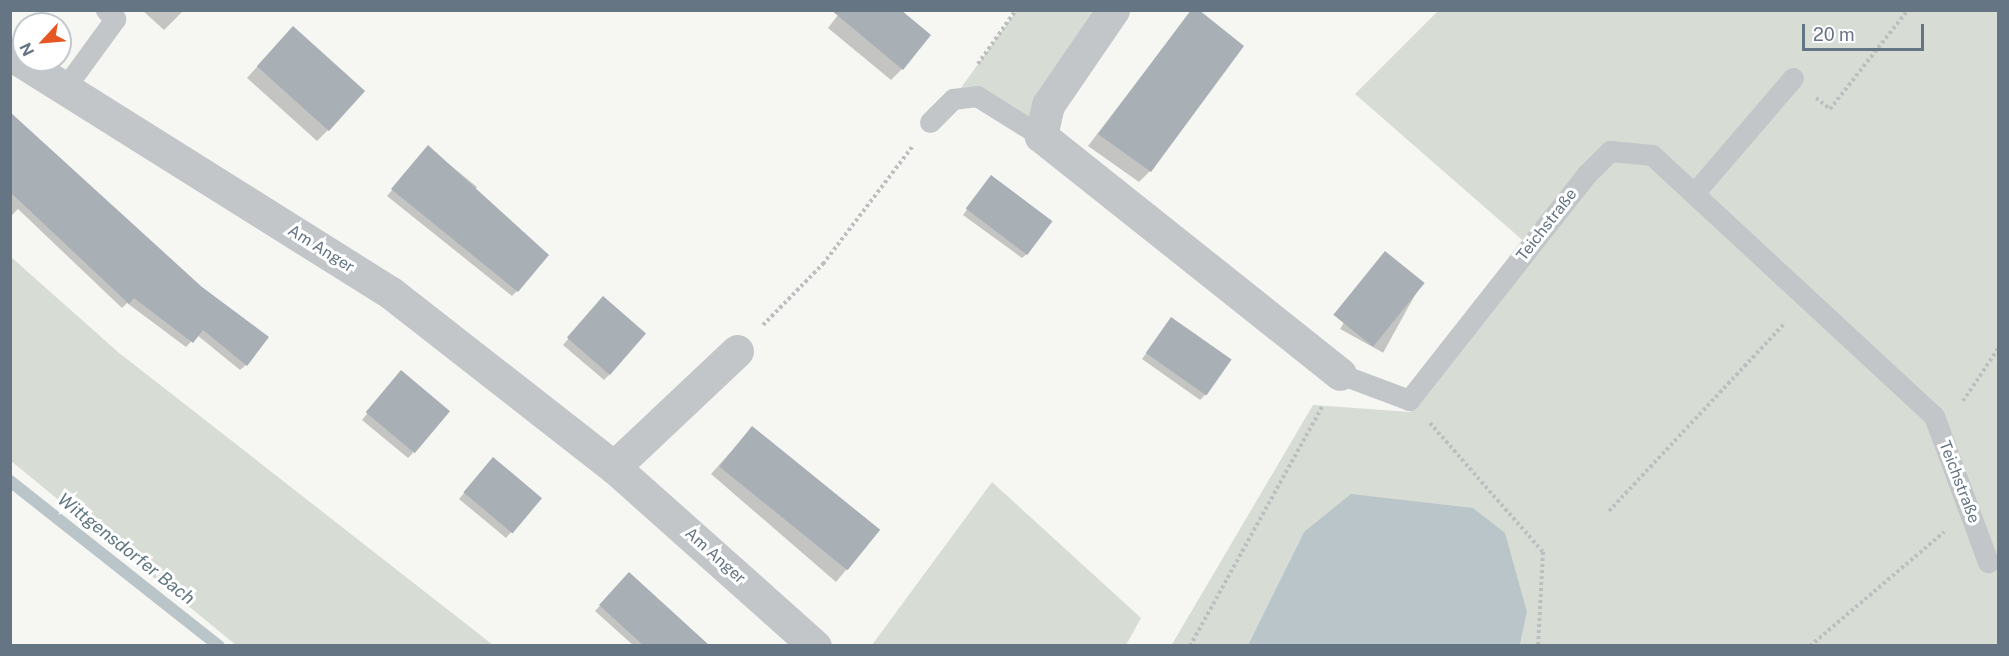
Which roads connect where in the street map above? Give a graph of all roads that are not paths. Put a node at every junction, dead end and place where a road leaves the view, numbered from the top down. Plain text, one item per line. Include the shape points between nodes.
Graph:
1 (106, 10) edge
2 (1113, 10) edge
3 (10, 54) edge
4 (1793, 78) road end
5 (64, 89) junction
6 (930, 122) road end
7 (1041, 136) junction
8 (1696, 191) junction
9 (737, 351) road end
10 (1340, 374) joint
11 (614, 467) junction
12 (1988, 562) dead end
13 (815, 645) edge

1 - 5 lane via 115,19
2 - 7 street via 1048,105
3 - 5 street, Am Anger
4 - 8 lane
5 - 11 street, Am Anger via 391,293
6 - 7 lane via 953,99 977,96
7 - 10 street
8 - 10 lane, Teichstraße via 1652,155 1610,151 1409,400
8 - 12 lane, Teichstraße via 1934,416
9 - 11 street
11 - 13 street, Am Anger

